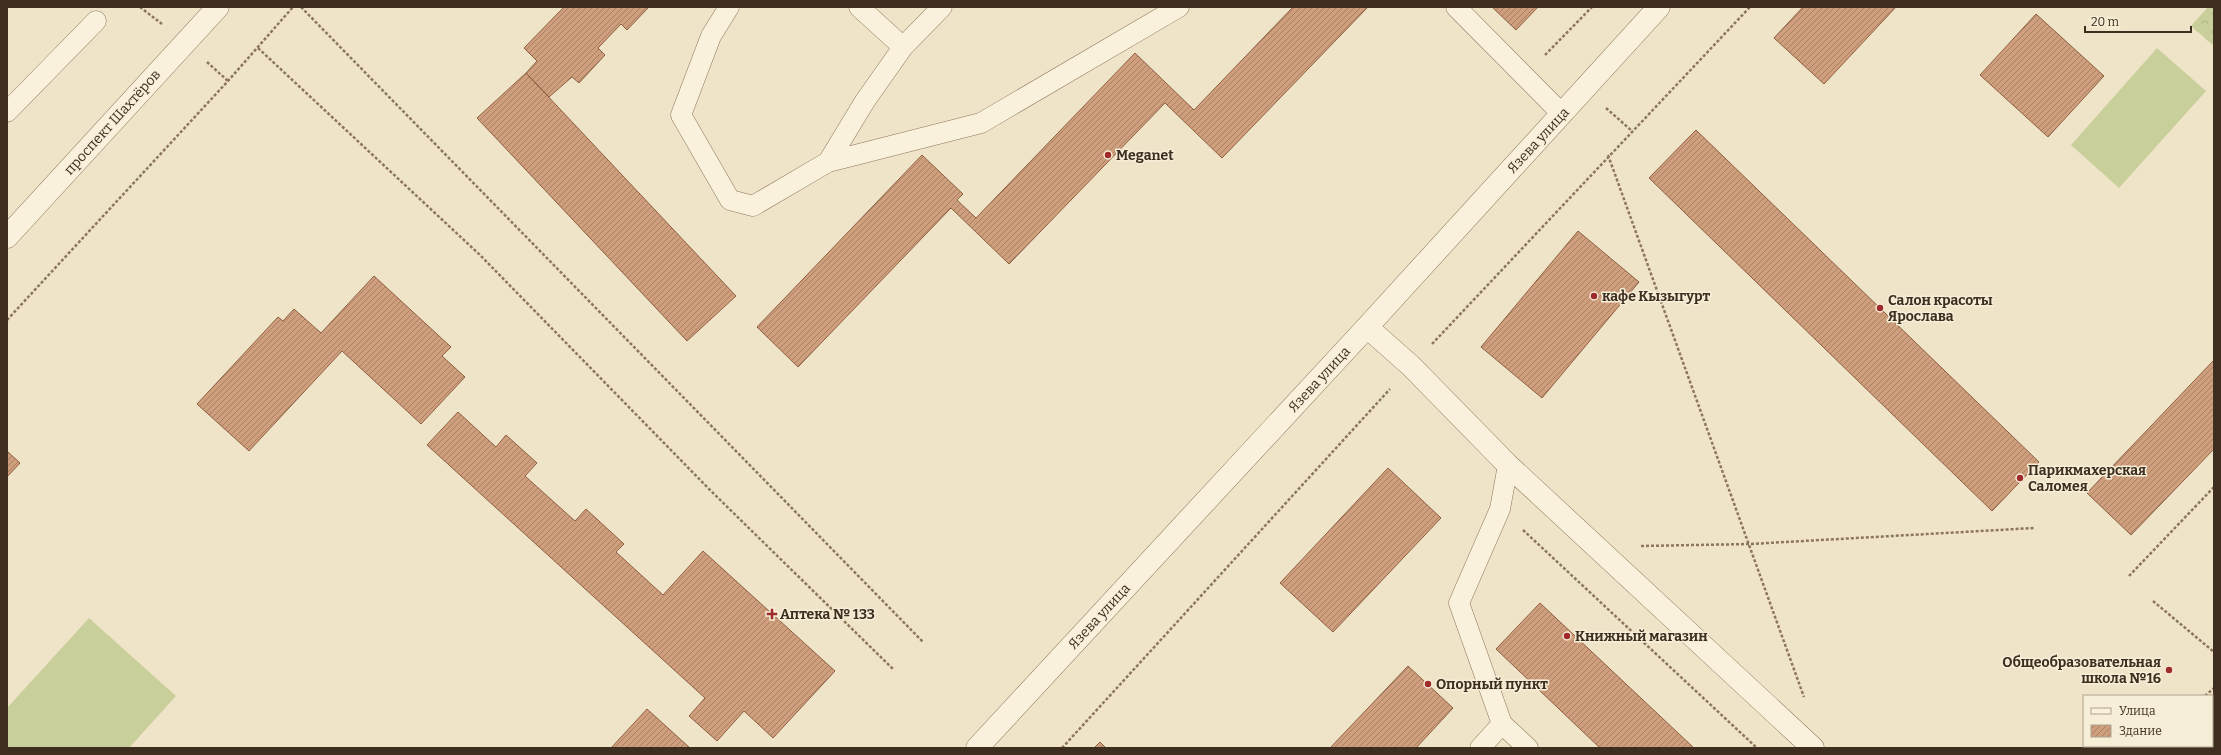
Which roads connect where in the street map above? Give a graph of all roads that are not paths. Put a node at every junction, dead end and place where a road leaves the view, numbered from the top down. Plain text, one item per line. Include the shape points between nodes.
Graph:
1 (218, 7) edge
2 (729, 7) edge
3 (859, 7) edge
4 (942, 7) edge
5 (1179, 7) edge
6 (1456, 7) edge
7 (1659, 7) edge
8 (96, 21) dead end
9 (903, 47) junction
10 (7, 112) edge
11 (1562, 114) junction
12 (828, 162) junction
13 (7, 238) edge
14 (1367, 327) junction
15 (1508, 465) junction
16 (1502, 724) junction
17 (976, 748) edge
18 (1480, 748) edge
19 (1528, 748) edge
20 (1813, 748) edge

1 - 13 street, проспект Шахтёров
2 - 12 lane via 711,36 680,115 730,200 753,206
3 - 9 lane
4 - 9 lane
5 - 12 lane via 981,122
6 - 11 lane
7 - 11 street, Язева улица
8 - 10 lane
9 - 12 lane via 865,101
11 - 14 street, Язева улица
14 - 15 street via 1411,366
14 - 17 street, Язева улица
15 - 16 lane via 1500,510 1459,603
15 - 20 street
16 - 18 lane
16 - 19 lane

